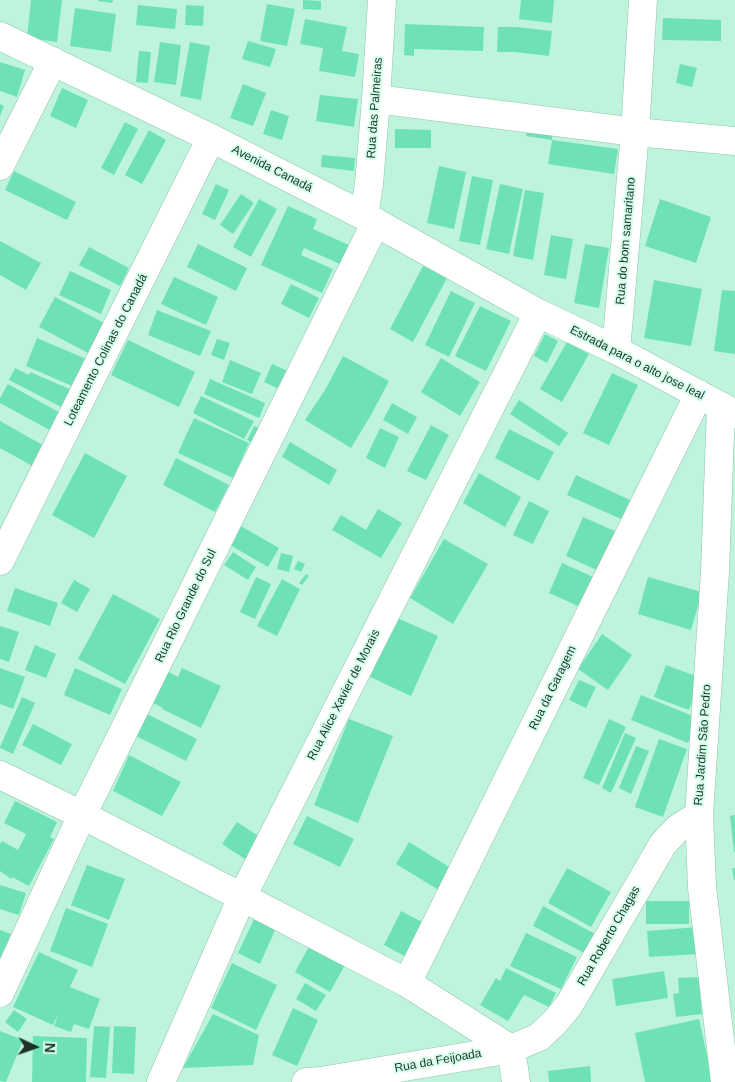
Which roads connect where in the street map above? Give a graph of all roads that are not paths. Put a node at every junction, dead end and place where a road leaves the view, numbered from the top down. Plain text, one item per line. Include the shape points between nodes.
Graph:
1 (382, 0) edge
2 (643, 0) edge
3 (0, 36) edge
4 (53, 61) junction
5 (376, 99) junction
6 (636, 132) junction
7 (211, 138) junction
8 (735, 140) edge
9 (0, 166) edge
10 (370, 219) junction
11 (538, 313) junction
12 (616, 350) junction
13 (718, 405) edge
14 (0, 561) edge
15 (0, 775) edge
16 (82, 815) junction
17 (699, 815) junction
18 (242, 896) junction
19 (407, 983) junction
20 (0, 993) edge
21 (511, 1049) junction
22 (161, 1082) edge
23 (316, 1082) edge
24 (516, 1082) edge
25 (725, 1082) edge

1 - 5 street, Rua das Palmeiras
2 - 6 street
3 - 4 street, Avenida Canadá
4 - 7 street, Avenida Canadá
4 - 9 street
5 - 6 street
5 - 10 street, Rua das Palmeiras via 369,184
6 - 8 street
6 - 12 street, Rua do bom samaritano
7 - 10 street, Avenida Canadá
7 - 14 street, Loteamento Colinas do Canadá
10 - 11 street, Avenida Canadá
10 - 16 street, Rua Rio Grande do Sul
11 - 12 street, Estrada para o alto jose leal
11 - 18 street, Rua Alice Xavier de Morais
12 - 13 street, Estrada para o alto jose leal
13 - 17 street, Rua Jardim São Pedro via 715,571
13 - 19 street, Rua da Garagem
15 - 16 street
16 - 18 street
16 - 20 street, Rua Rio Grande do Sul
17 - 21 street, Rua Roberto Chagas via 677,829 663,844 569,1005 539,1037
17 - 25 street, Rua Jardim São Pedro via 702,887
18 - 19 street
18 - 22 street, Rua Alice Xavier de Morais
19 - 21 street
21 - 23 street, Rua da Feijoada
21 - 24 street

